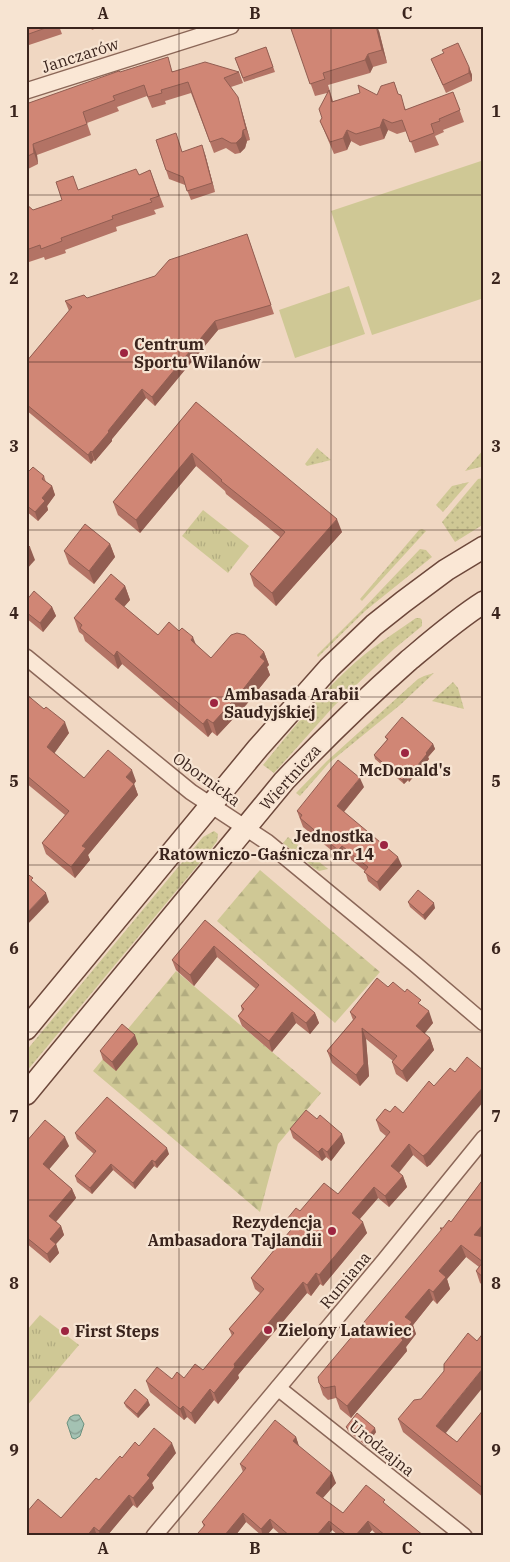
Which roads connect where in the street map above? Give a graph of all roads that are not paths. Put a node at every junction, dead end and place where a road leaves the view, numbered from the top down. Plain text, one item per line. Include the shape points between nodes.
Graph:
1 (230, 26) edge
2 (26, 91) edge
3 (484, 547) edge
4 (484, 602) edge
5 (26, 657) edge
6 (211, 806) junction
7 (245, 828) junction
8 (484, 1023) edge
9 (26, 1028) edge
10 (26, 1094) edge
11 (484, 1138) edge
12 (278, 1388) junction
13 (154, 1536) edge
14 (464, 1536) edge

1 - 2 street, Janczarów
3 - 6 main road via 446,570 374,625 329,668
4 - 7 main road, Wiertnicza via 452,624 367,697 290,774
5 - 6 street, Obornicka
6 - 7 street, Obornicka
6 - 9 main road
7 - 8 street, Obornicka
7 - 10 main road, Wiertnicza
11 - 12 street, Rumiana
12 - 13 street, Rumiana
12 - 14 street, Urodzajna

